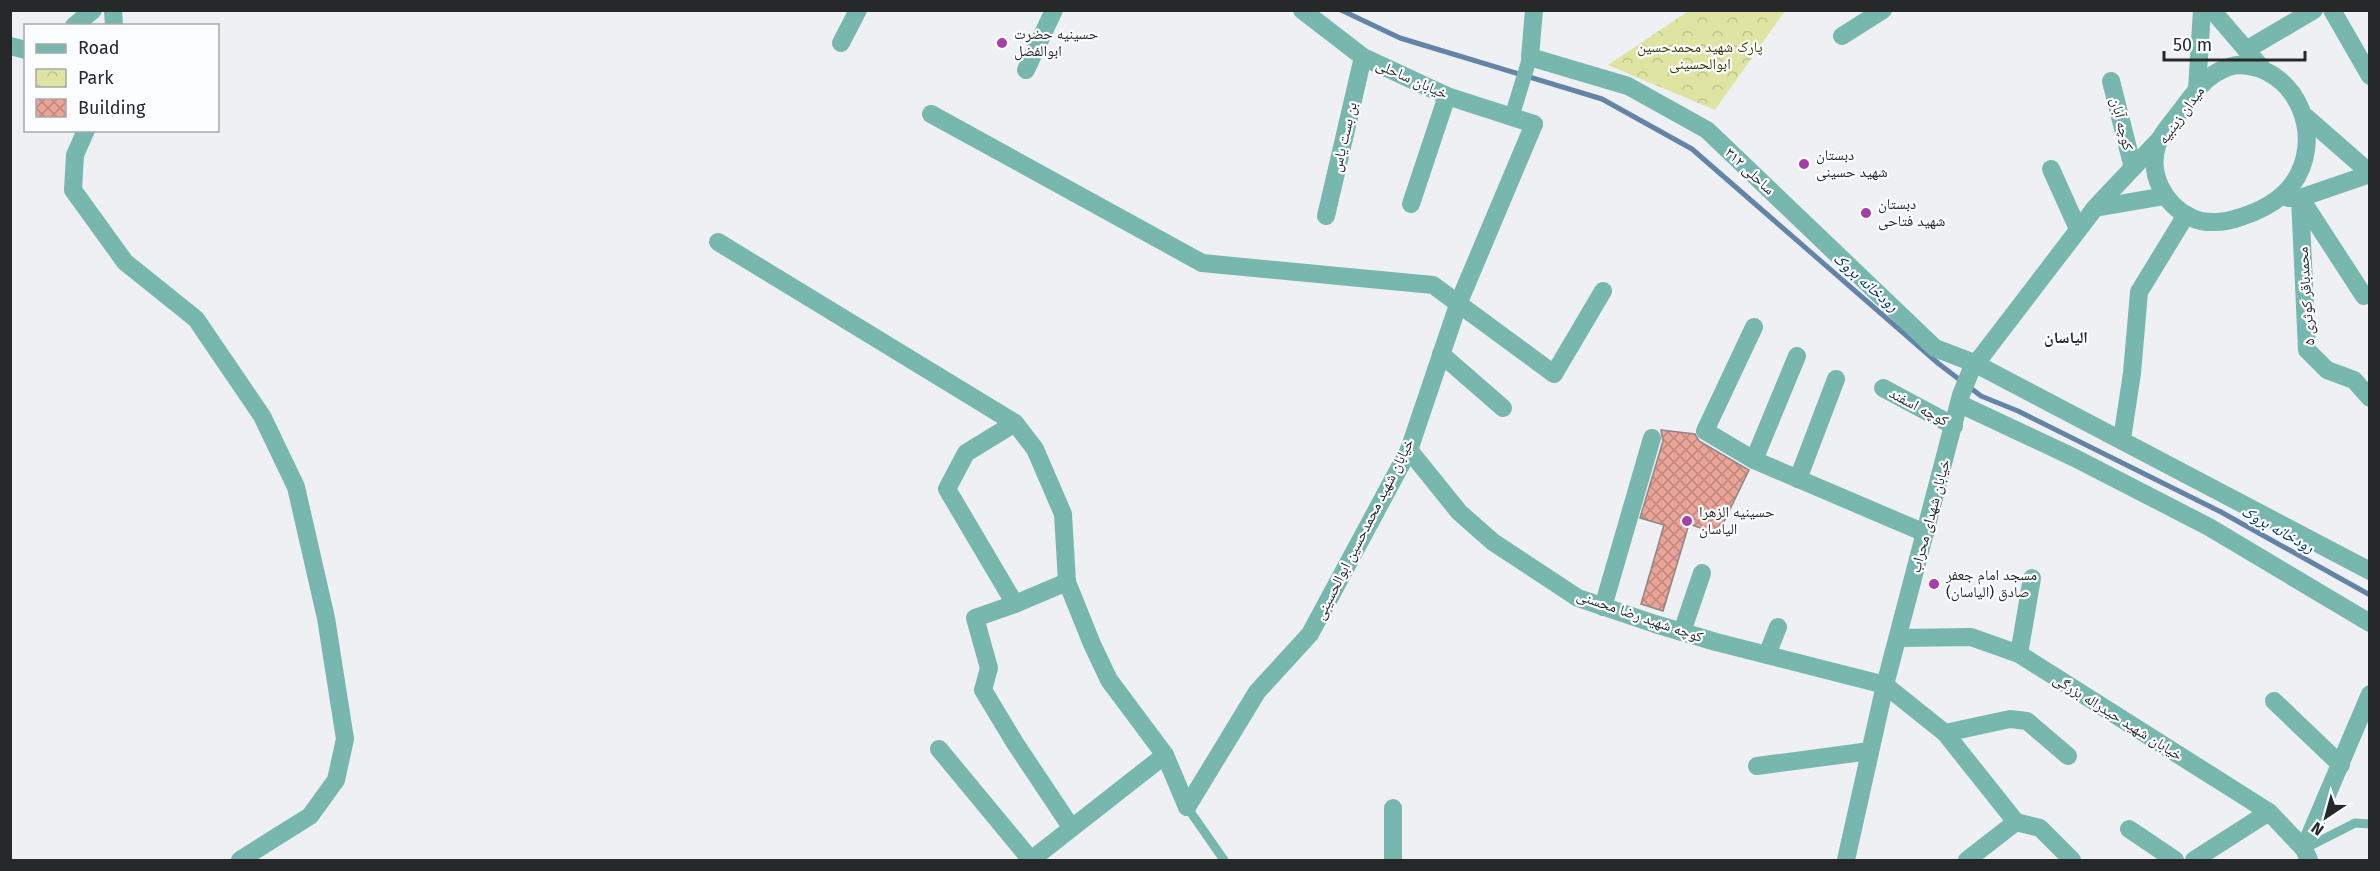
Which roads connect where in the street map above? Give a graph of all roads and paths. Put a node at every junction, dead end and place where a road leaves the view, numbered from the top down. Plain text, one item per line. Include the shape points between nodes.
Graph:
1 (93, 10) edge
2 (858, 10) edge
3 (1054, 10) edge
4 (1302, 10) edge
5 (1534, 10) edge
6 (1882, 10) edge
7 (2202, 10) edge
8 (2212, 10) edge
9 (2314, 10) edge
10 (2332, 10) edge
11 (76, 24) edge
12 (1842, 36) dead end
13 (841, 43) dead end
14 (2247, 50) junction
15 (1363, 57) junction
16 (1530, 57) junction
17 (2261, 67) junction
18 (1026, 70) dead end
19 (2370, 76) edge
20 (2111, 81) dead end
21 (2197, 90) junction
22 (1447, 96) junction
23 (931, 114) dead end
24 (1512, 116) junction
25 (2306, 117) junction
26 (1534, 124) joint
27 (85, 132) edge
28 (2159, 140) junction
29 (2133, 168) junction
30 (2051, 169) dead end
31 (2370, 174) edge
32 (2165, 196) junction
33 (2280, 198) junction
34 (2300, 198) junction
35 (1411, 204) dead end
36 (2095, 208) junction
37 (2186, 215) junction
38 (1326, 216) dead end
39 (2078, 230) junction
40 (718, 242) dead end
41 (1603, 291) dead end
42 (2364, 296) dead end
43 (1459, 302) junction
44 (1754, 327) dead end
45 (1441, 354) junction
46 (1797, 356) dead end
47 (1973, 366) junction
48 (1836, 379) dead end
49 (1883, 388) dead end
50 (2370, 398) edge
51 (1960, 399) junction
52 (1503, 408) dead end
53 (1015, 423) junction
54 (1954, 426) junction
55 (1652, 438) dead end
56 (2122, 439) junction
57 (1409, 450) junction
58 (1754, 460) junction
59 (1798, 479) junction
60 (1925, 533) junction
61 (2370, 571) edge
62 (1702, 573) dead end
63 (2032, 578) dead end
64 (1067, 582) junction
65 (1015, 603) junction
66 (1604, 607) junction
67 (2370, 623) edge
68 (1778, 627) dead end
69 (1682, 632) junction
70 (1898, 638) junction
71 (2019, 654) junction
72 (1767, 655) junction
73 (1885, 686) junction
74 (2370, 694) edge
75 (2274, 701) dead end
76 (1946, 732) junction
77 (939, 749) dead end
78 (1870, 751) junction
79 (1165, 755) junction
80 (2068, 756) dead end
81 (2341, 765) junction
82 (1757, 766) dead end
83 (1187, 807) junction
84 (1393, 808) dead end
85 (2269, 812) junction
86 (2016, 822) junction
87 (2370, 824) edge
88 (1071, 827) junction
89 (2129, 829) dead end
90 (2306, 855) edge
91 (240, 861) edge
92 (1031, 861) edge
93 (1224, 861) edge
94 (1393, 861) edge
95 (1846, 861) edge
96 (1967, 861) edge
97 (2072, 861) edge
98 (2175, 861) edge
99 (2194, 861) edge

1 - 11 street
2 - 13 street
3 - 18 street
4 - 15 street, خیابان ساحلی
5 - 16 street
6 - 12 street
7 - 21 street
8 - 14 street
9 - 14 street
10 - 19 street
14 - 17 street
15 - 22 street, خیابان ساحلی
15 - 38 street, بن بست یاس
16 - 24 street
16 - 47 street, ساحلی ۳۱۲ via 1628,86 1707,130 1935,348
17 - 21 street, میدان زینبیه via 2229,66 2218,70
17 - 25 street via 2284,84
20 - 29 street, کوچه آبان
21 - 28 street, میدان زینبیه
22 - 24 street, خیابان ساحلی
22 - 35 street
23 - 43 street via 1202,263 1433,285
24 - 26 street, خیابان ساحلی
25 - 31 street
25 - 33 street via 2302,165
26 - 43 street, خیابان شهید محمدحسین ابوالحسینی
27 - 91 street via 75,155 74,190 125,262 196,318 262,416 296,487 326,618 345,739 336,780 310,816
28 - 29 street, خیابان شهدای محراب
28 - 32 street, میدان زینبیه via 2155,169
29 - 36 street, خیابان شهدای محراب
30 - 39 street
31 - 34 street
32 - 36 street
32 - 37 street, میدان زینبیه
33 - 34 street
33 - 37 street via 2231,220 2198,221
34 - 42 street
34 - 50 street, محمدباقر کوثری ۵ via 2307,350 2327,370 2354,380
36 - 39 street, خیابان شهدای محراب
37 - 56 street via 2139,292
39 - 47 street, خیابان شهدای محراب
40 - 53 street
41 - 43 street via 1554,374
43 - 45 street, خیابان شهید محمدحسین ابوالحسینی
44 - 58 street via 1705,430
45 - 52 street
45 - 57 street, خیابان شهید محمدحسین ابوالحسینی
46 - 58 street
47 - 51 street, خیابان شهدای محراب
47 - 56 street, ساحلی ۳۱۲
48 - 59 street
49 - 54 street, کوچه اسفند
51 - 54 street, خیابان شهدای محراب
51 - 67 street via 2209,527
53 - 64 street via 1035,449 1063,514
53 - 65 street via 966,453 947,489
54 - 60 street, خیابان شهدای محراب
55 - 66 street
56 - 61 street, ساحلی ۳۱۲
57 - 66 street, کوچه شهید رضا محسنی via 1460,512 1493,542 1578,598
57 - 83 street, خیابان شهید محمدحسین ابوالحسینی via 1310,634 1257,692
58 - 59 street
59 - 60 street
60 - 70 street, خیابان شهدای محراب
62 - 69 street
63 - 71 street
64 - 65 street
64 - 79 street via 1109,680
65 - 88 street via 975,618 989,669 983,690
66 - 69 street, کوچه شهید رضا محسنی
68 - 72 street
69 - 72 street, کوچه شهید رضا محسنی
70 - 71 street, خیابان شهید حیدراله بزرگی via 1971,637
70 - 73 street, خیابان شهدای محراب
71 - 85 street, خیابان شهید حیدراله بزرگی
72 - 73 street, کوچه شهید رضا محسنی
73 - 76 street
73 - 78 street, خیابان شهدای محراب
74 - 81 street
75 - 81 street
76 - 80 street via 2010,719 2027,721
76 - 86 street
77 - 92 street
78 - 82 street
78 - 95 street, خیابان شهدای محراب
79 - 83 street
79 - 88 street
81 - 90 street
83 - 93 lane
84 - 94 street
85 - 90 street, خیابان شهید حیدراله بزرگی
85 - 99 street
86 - 96 street
86 - 97 street via 2040,828
87 - 90 lane via 2355,822
88 - 92 street
89 - 98 street

